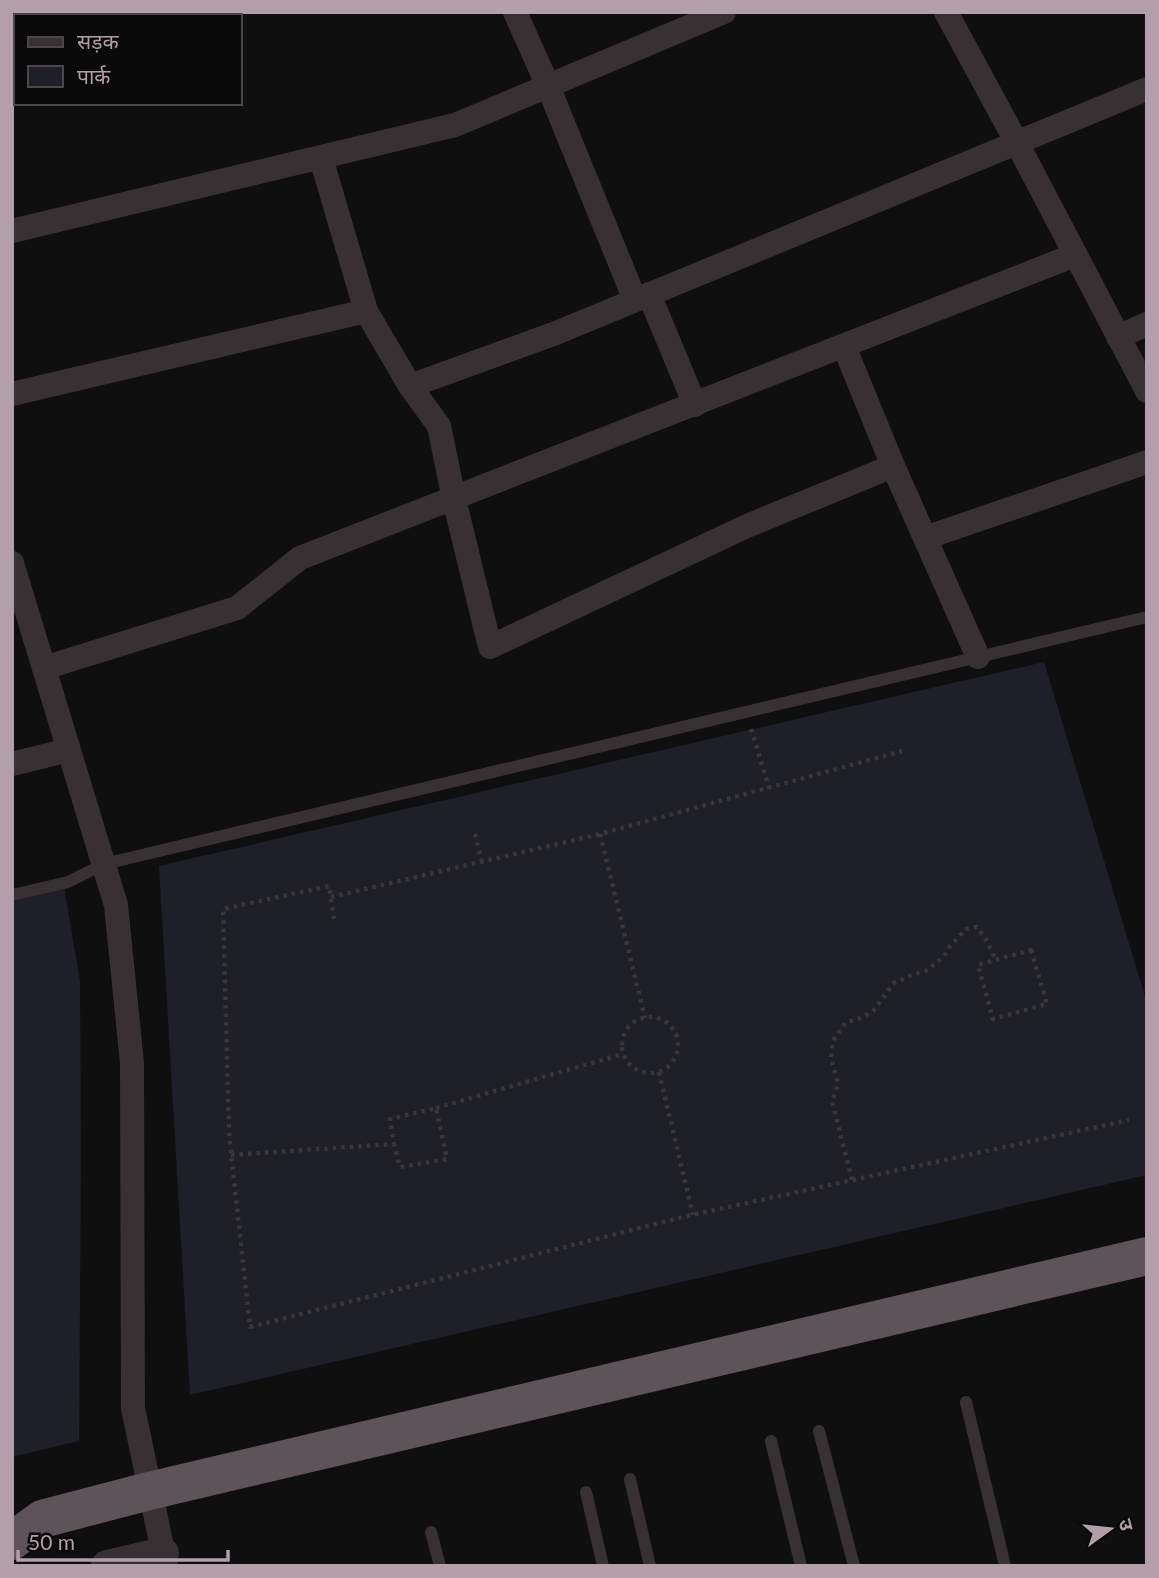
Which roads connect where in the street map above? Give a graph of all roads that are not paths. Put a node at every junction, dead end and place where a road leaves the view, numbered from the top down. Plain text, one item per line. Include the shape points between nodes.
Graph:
1 (515, 12) edge
2 (724, 12) edge
3 (946, 12) edge
4 (548, 86) junction
5 (1147, 89) edge
6 (1017, 143) junction
7 (321, 158) junction
8 (12, 232) edge
9 (1075, 255) junction
10 (642, 297) junction
11 (366, 311) junction
12 (1147, 324) edge
13 (1118, 337) junction
14 (844, 346) junction
15 (410, 386) junction
16 (1147, 391) edge
17 (12, 394) edge
18 (695, 405) junction
19 (1147, 462) edge
20 (893, 466) junction
21 (454, 499) junction
22 (925, 538) junction
23 (12, 563) edge
24 (1147, 617) edge
25 (978, 657) junction
26 (44, 668) junction
27 (69, 750) junction
28 (12, 764) edge
29 (104, 864) junction
30 (12, 895) edge
31 (1147, 1256) edge
32 (966, 1402) dead end
33 (819, 1431) dead end
34 (771, 1441) dead end
35 (630, 1479) dead end
36 (149, 1491) junction
37 (586, 1492) dead end
38 (27, 1515) edge
39 (431, 1532) dead end
40 (12, 1541) edge
41 (164, 1559) edge
42 (107, 1566) edge
43 (440, 1566) edge
44 (603, 1566) edge
45 (650, 1566) edge
46 (801, 1566) edge
47 (854, 1566) edge
48 (1005, 1566) edge

1 - 4 street
2 - 4 street
3 - 6 street
4 - 7 street via 455,125
4 - 10 street
5 - 6 street
6 - 9 street
6 - 10 street
7 - 8 street
7 - 11 street
9 - 13 street
9 - 14 street
10 - 15 street
10 - 18 street
11 - 15 street
11 - 17 street
12 - 13 street
13 - 16 street
14 - 18 street
14 - 20 street
15 - 21 street via 439,426
18 - 21 street
19 - 22 street
20 - 21 street via 747,526 490,647
20 - 22 street
21 - 26 street via 300,558 237,608
22 - 25 street
23 - 26 street
24 - 25 lane
25 - 29 lane
26 - 27 street
27 - 28 street
27 - 29 street
29 - 30 lane via 68,882
29 - 36 street via 116,905 132,1063 133,1408
31 - 36 highway
32 - 48 lane
33 - 47 lane
34 - 46 lane
35 - 45 lane
36 - 38 highway
36 - 41 street
37 - 44 lane
38 - 40 highway
39 - 43 lane
41 - 42 street

